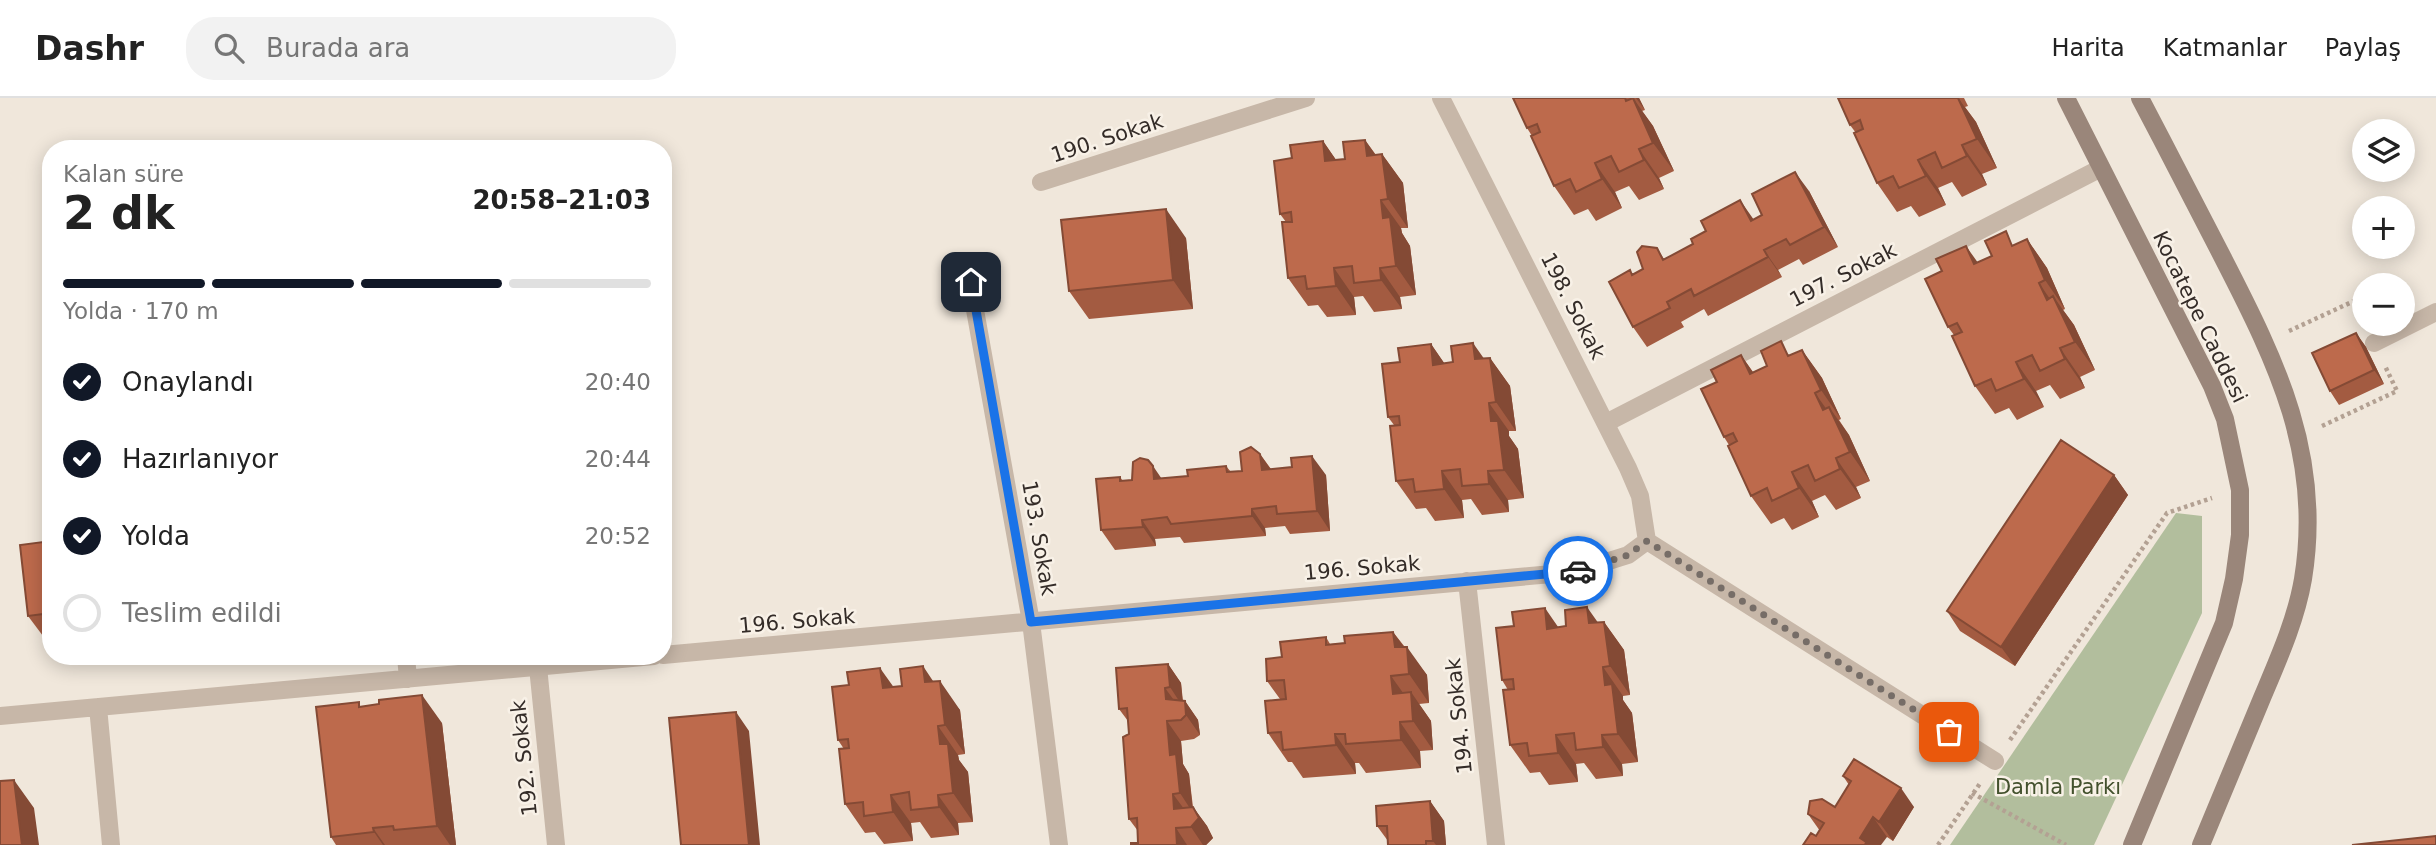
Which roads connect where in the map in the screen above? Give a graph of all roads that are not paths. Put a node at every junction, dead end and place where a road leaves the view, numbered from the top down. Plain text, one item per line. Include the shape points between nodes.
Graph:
1 (1306, 98) edge
2 (1441, 98) edge
3 (2066, 98) edge
4 (2140, 98) edge
5 (2101, 168) junction
6 (1041, 183) dead end
7 (971, 282) dead end
8 (2436, 312) edge
9 (2374, 343) dead end
10 (1606, 423) junction
11 (1647, 541) junction
12 (1466, 581) junction
13 (1031, 622) junction
14 (672, 654) edge
15 (407, 665) edge
16 (559, 665) edge
17 (538, 667) junction
18 (408, 679) junction
19 (98, 707) junction
20 (0, 716) edge
21 (1995, 761) road end
22 (111, 845) edge
23 (555, 845) edge
24 (1059, 845) edge
25 (1496, 845) edge
26 (2132, 845) edge
27 (2201, 845) edge

1 - 6 street, 190. Sokak
2 - 10 street, 198. Sokak
3 - 5 main road, Kocatepe Caddesi
4 - 27 main road via 2266,341 2286,390 2299,437 2308,533 2302,581 2286,641
5 - 10 street, 197. Sokak
5 - 26 main road, Kocatepe Caddesi via 2212,386 2225,419 2240,490 2240,535 2224,623
7 - 13 street, 193. Sokak
8 - 9 street
10 - 11 street, 198. Sokak via 1640,496
11 - 12 street, 196. Sokak via 1628,555 1574,572
11 - 21 street
12 - 13 street, 196. Sokak
12 - 25 street, 194. Sokak
13 - 14 street, 196. Sokak
13 - 24 street, 193. Sokak
15 - 18 street
16 - 17 street
17 - 18 street
17 - 23 street, 192. Sokak
18 - 19 street
19 - 20 street
19 - 22 street

